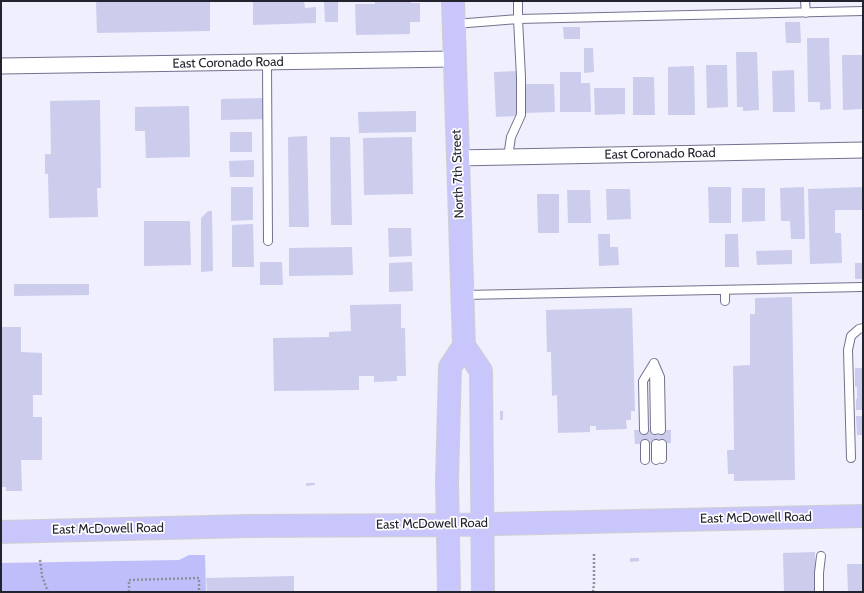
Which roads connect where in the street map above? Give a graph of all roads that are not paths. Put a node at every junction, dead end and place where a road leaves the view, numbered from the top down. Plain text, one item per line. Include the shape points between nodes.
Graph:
1 (453, 1) edge
2 (518, 1) edge
3 (805, 1) edge
4 (863, 11) edge
5 (806, 13) junction
6 (518, 19) junction
7 (453, 24) junction
8 (454, 59) junction
9 (267, 62) junction
10 (1, 66) edge
11 (863, 150) edge
12 (508, 157) junction
13 (457, 158) junction
14 (268, 241) dead end
15 (863, 287) edge
16 (725, 290) junction
17 (462, 295) junction
18 (725, 301) dead end
19 (863, 328) edge
20 (464, 346) junction
21 (644, 430) dead end
22 (658, 430) dead end
23 (645, 444) dead end
24 (659, 444) dead end
25 (851, 458) dead end
26 (659, 459) dead end
27 (645, 460) dead end
28 (863, 516) edge
29 (482, 524) junction
30 (448, 525) junction
31 (1, 532) edge
32 (821, 556) dead end
33 (449, 592) edge
34 (483, 592) edge
35 (819, 592) edge

1 - 7 main road, North 7th Street
2 - 6 lane
3 - 5 lane
4 - 5 lane
5 - 6 lane
6 - 7 lane
6 - 12 lane via 521,115 511,137
7 - 8 main road, North 7th Street
8 - 9 street, East Coronado Road
8 - 13 main road, North 7th Street
9 - 10 street, East Coronado Road
9 - 14 lane
11 - 12 street, East Coronado Road
12 - 13 street, East Coronado Road
13 - 17 main road, North 7th Street
15 - 16 lane
16 - 17 lane
16 - 18 lane
17 - 20 main road, North 7th Street
19 - 25 lane via 859,328 850,336 848,350
20 - 29 main road via 480,371
20 - 30 main road via 450,367
21 - 22 lane via 644,381 654,363
23 - 27 lane
24 - 26 lane
28 - 29 main road, East McDowell Road
29 - 30 main road, East McDowell Road
29 - 34 main road
30 - 31 main road, East McDowell Road
30 - 33 main road
32 - 35 lane

